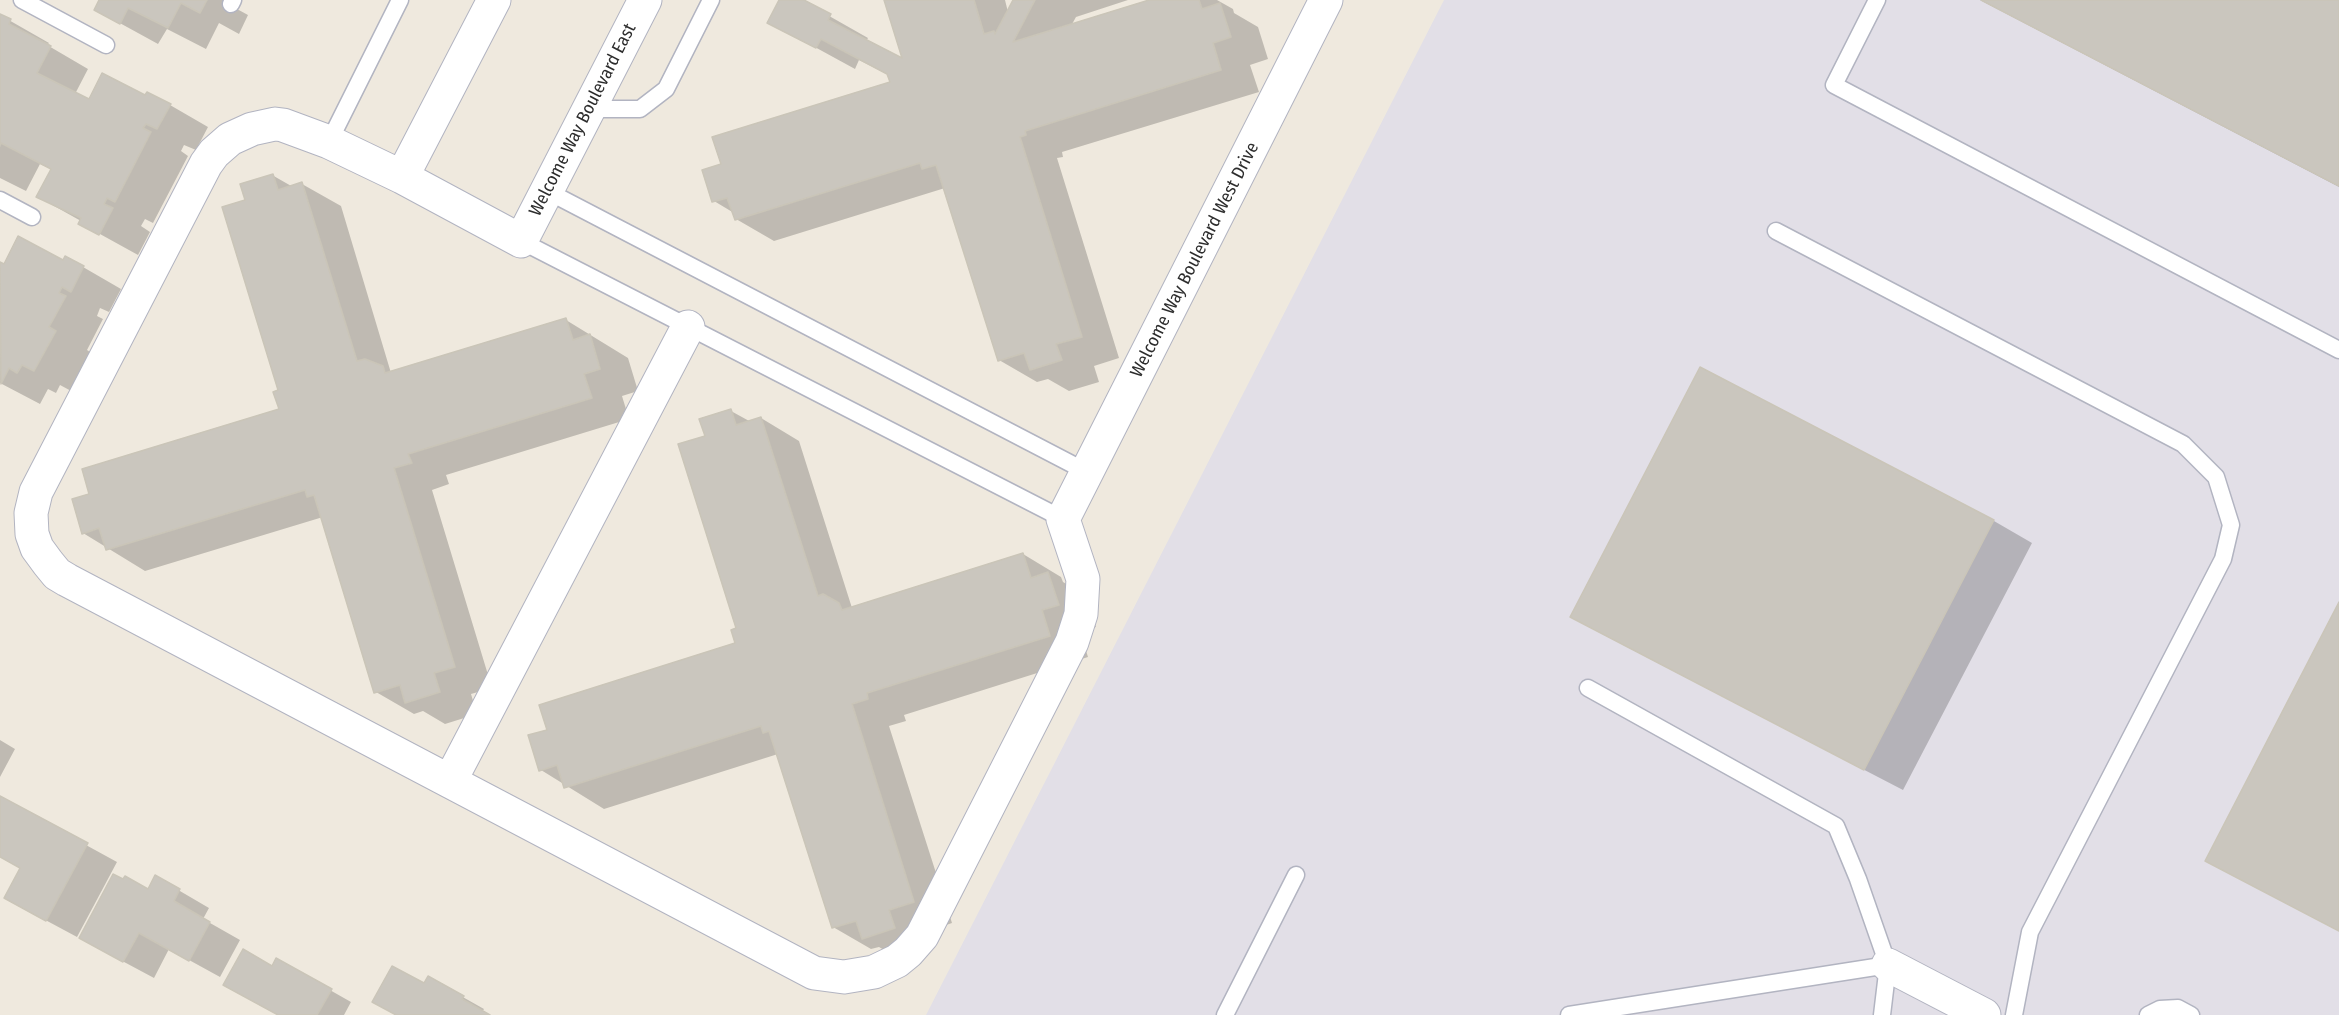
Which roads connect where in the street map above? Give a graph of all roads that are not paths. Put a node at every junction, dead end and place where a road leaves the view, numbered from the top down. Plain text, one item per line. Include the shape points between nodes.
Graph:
1 (22, 0) edge
2 (400, 0) edge
3 (494, 0) edge
4 (645, 0) edge
5 (711, 0) edge
6 (1326, 0) edge
7 (1876, 0) edge
8 (106, 45) dead end
9 (589, 109) junction
10 (329, 142) junction
11 (402, 177) junction
12 (547, 191) junction
13 (0, 200) edge
14 (32, 217) dead end
15 (1776, 231) dead end
16 (521, 241) junction
17 (688, 327) junction
18 (2339, 350) edge
19 (1087, 472) junction
20 (1063, 519) junction
21 (1588, 688) dead end
22 (450, 781) junction
23 (1296, 875) dead end
24 (1888, 965) junction
25 (1225, 1015) edge
26 (1569, 1015) edge
27 (1882, 1015) edge
28 (1984, 1015) edge
29 (2014, 1015) edge
30 (2148, 1015) edge
31 (2191, 1015) edge

1 - 8 lane
2 - 10 lane
3 - 11 street
4 - 9 street, Welcome Way Boulevard East
5 - 9 lane via 666,89 640,109
6 - 19 street, Welcome Way Boulevard West Drive
7 - 18 lane via 1834,84
9 - 12 street, Welcome Way Boulevard East
10 - 11 street
10 - 22 street via 275,124 230,138 210,159 36,492 32,534 48,563 67,580
11 - 16 street
12 - 16 street, Welcome Way Boulevard East
12 - 19 lane
13 - 14 lane
15 - 29 lane via 2183,444 2216,477 2232,525 2223,559 2030,932
16 - 17 lane
17 - 20 lane
17 - 22 street
19 - 20 street, Welcome Way Boulevard West Drive
20 - 22 street via 1083,579 1081,614 1072,642 922,936 897,961 874,972 844,977 814,973
21 - 24 lane via 1836,826
23 - 25 lane
24 - 26 lane
24 - 27 lane
24 - 28 street
30 - 31 lane via 2160,1009 2178,1008

